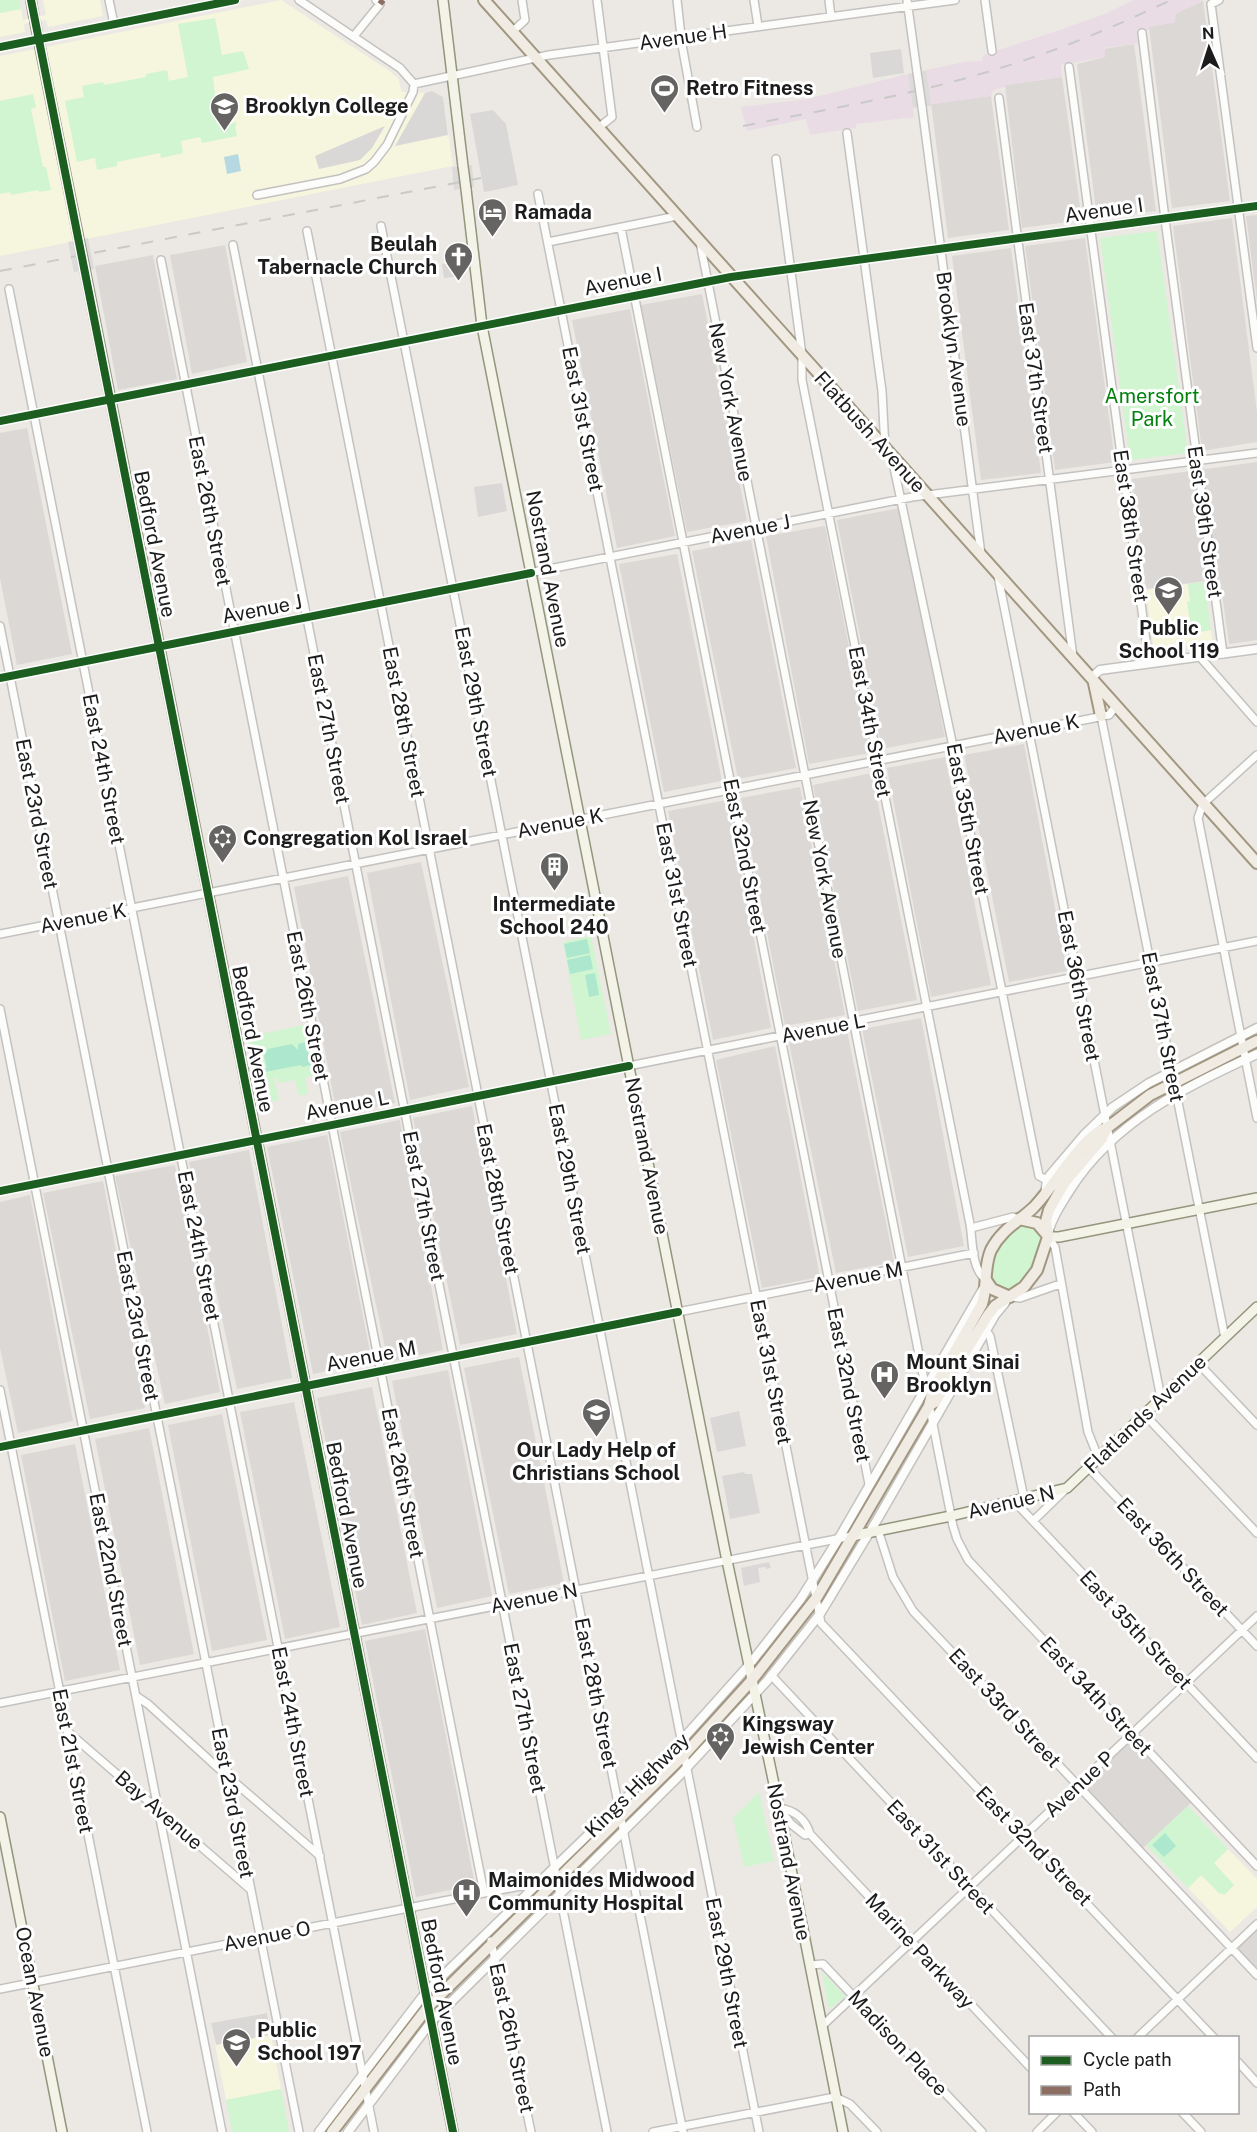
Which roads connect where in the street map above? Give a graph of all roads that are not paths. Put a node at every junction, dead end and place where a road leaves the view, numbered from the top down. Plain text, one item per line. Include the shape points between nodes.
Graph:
1 (31, 0) edge
2 (109, 0) edge
3 (185, 0) edge
4 (235, 0) edge
5 (299, 0) edge
6 (443, 0) edge
7 (484, 0) edge
8 (522, 0) edge
9 (597, 0) edge
10 (677, 0) edge
11 (754, 0) edge
12 (829, 0) edge
13 (955, 0) edge
14 (985, 0) edge
15 (1219, 0) edge
16 (378, 2) edge
17 (907, 3) edge
18 (187, 10) junction
19 (831, 16) junction
20 (114, 24) junction
21 (758, 26) junction
22 (512, 32) junction
23 (1142, 33) dead end
24 (354, 36) junction
25 (681, 37) junction
26 (38, 39) junction
27 (0, 47) edge
28 (604, 48) junction
29 (992, 51) dead end
30 (536, 58) junction
31 (1069, 67) dead end
32 (452, 76) junction
33 (414, 84) junction
34 (999, 98) dead end
35 (697, 127) dead end
36 (598, 128) junction
37 (847, 133) dead end
38 (776, 159) dead end
39 (538, 194) dead end
40 (257, 195) dead end
41 (1257, 206) edge
42 (1238, 208) junction
43 (677, 216) junction
44 (1164, 218) junction
45 (381, 226) dead end
46 (621, 228) junction
47 (1091, 228) junction
48 (307, 231) dead end
49 (1017, 238) junction
50 (548, 242) junction
51 (700, 242) junction
52 (233, 245) dead end
53 (941, 248) junction
54 (864, 259) junction
55 (161, 260) dead end
56 (791, 268) junction
57 (731, 277) junction
58 (707, 281) junction
59 (9, 289) dead end
60 (634, 296) junction
61 (561, 310) junction
62 (482, 326) junction
63 (404, 341) junction
64 (1257, 348) edge
65 (802, 355) junction
66 (331, 356) junction
67 (258, 370) junction
68 (185, 385) junction
69 (110, 400) junction
70 (34, 415) junction
71 (0, 421) edge
72 (888, 452) junction
73 (1257, 453) edge
74 (1197, 461) junction
75 (1123, 471) junction
76 (1050, 480) junction
77 (973, 490) junction
78 (927, 496) junction
79 (901, 499) junction
80 (829, 513) junction
81 (756, 528) junction
82 (683, 543) junction
83 (982, 556) junction
84 (610, 557) junction
85 (531, 573) junction
86 (998, 574) junction
87 (453, 588) junction
88 (380, 602) junction
89 (307, 617) junction
90 (0, 626) edge
91 (234, 631) junction
92 (158, 646) junction
93 (1257, 649) edge
94 (1223, 654) junction
95 (1200, 657) junction
96 (1074, 659) junction
97 (83, 661) junction
98 (1149, 663) junction
99 (10, 676) junction
100 (0, 678) edge
101 (1092, 680) junction
102 (1116, 706) junction
103 (1101, 716) junction
104 (1257, 722) edge
105 (1029, 730) junction
106 (953, 745) junction
107 (1257, 755) edge
108 (877, 760) junction
109 (804, 775) junction
110 (732, 789) junction
111 (659, 804) junction
112 (1203, 804) junction
113 (580, 819) junction
114 (502, 835) junction
115 (429, 849) junction
116 (1256, 859) edge
117 (356, 864) junction
118 (283, 878) junction
119 (207, 893) junction
120 (132, 908) junction
121 (59, 922) junction
122 (0, 934) edge
123 (1257, 941) edge
124 (1223, 948) junction
125 (1150, 962) junction
126 (1078, 977) junction
127 (1001, 992) junction
128 (926, 1007) junction
129 (0, 1009) edge
130 (854, 1022) junction
131 (1257, 1028) edge
132 (1241, 1035) junction
133 (781, 1036) junction
134 (1257, 1041) edge
135 (708, 1050) junction
136 (1244, 1053) junction
137 (1257, 1054) edge
138 (629, 1066) junction
139 (550, 1081) junction
140 (1174, 1082) junction
141 (478, 1096) junction
142 (405, 1110) junction
143 (1105, 1114) junction
144 (1257, 1118) edge
145 (332, 1125) junction
146 (1107, 1128) junction
147 (256, 1140) junction
148 (1110, 1142) junction
149 (181, 1155) junction
150 (107, 1169) junction
151 (1047, 1180) junction
152 (35, 1184) junction
153 (0, 1191) edge
154 (1044, 1197) junction
155 (1257, 1198) edge
156 (1199, 1210) junction
157 (1019, 1220) junction
158 (1126, 1224) junction
159 (971, 1228) junction
160 (1048, 1237) junction
161 (974, 1253) junction
162 (902, 1268) junction
163 (986, 1280) junction
164 (829, 1282) junction
165 (1060, 1284) junction
166 (756, 1297) junction
167 (1010, 1297) junction
168 (678, 1312) junction
169 (1255, 1312) edge
170 (600, 1328) junction
171 (986, 1330) junction
172 (1225, 1338) junction
173 (526, 1342) junction
174 (454, 1357) junction
175 (1198, 1363) junction
176 (381, 1371) junction
177 (305, 1386) junction
178 (926, 1388) junction
179 (0, 1390) edge
180 (1161, 1398) junction
181 (230, 1401) junction
182 (929, 1406) junction
183 (1144, 1414) junction
184 (157, 1416) junction
185 (933, 1425) junction
186 (1257, 1425) edge
187 (83, 1430) junction
188 (11, 1445) junction
189 (0, 1447) edge
190 (1098, 1457) junction
191 (1089, 1468) junction
192 (869, 1484) junction
193 (1067, 1488) junction
194 (1019, 1500) junction
195 (951, 1516) junction
196 (1033, 1521) junction
197 (874, 1531) junction
198 (1257, 1533) edge
199 (852, 1536) junction
200 (839, 1538) junction
201 (805, 1544) junction
202 (727, 1560) junction
203 (648, 1576) junction
204 (813, 1579) junction
205 (575, 1590) junction
206 (817, 1597) junction
207 (503, 1604) junction
208 (820, 1614) junction
209 (1257, 1616) edge
210 (430, 1619) junction
211 (1242, 1630) junction
212 (354, 1634) junction
213 (1257, 1646) edge
214 (278, 1649) junction
215 (205, 1663) junction
216 (749, 1665) junction
217 (771, 1676) junction
218 (132, 1678) junction
219 (752, 1680) junction
220 (1186, 1683) junction
221 (60, 1692) junction
222 (755, 1695) junction
223 (136, 1696) junction
224 (0, 1704) edge
225 (67, 1731) junction
226 (1132, 1734) junction
227 (681, 1741) junction
228 (684, 1755) junction
229 (1257, 1758) edge
230 (686, 1768) junction
231 (227, 1776) junction
232 (1078, 1785) junction
233 (619, 1804) junction
234 (779, 1808) junction
235 (158, 1810) junction
236 (0, 1817) edge
237 (621, 1817) junction
238 (623, 1831) junction
239 (1024, 1836) junction
240 (320, 1856) junction
241 (555, 1866) junction
242 (1257, 1866) edge
243 (557, 1879) junction
244 (534, 1887) junction
245 (970, 1887) junction
246 (250, 1889) junction
247 (484, 1893) junction
248 (560, 1894) junction
249 (408, 1908) junction
250 (333, 1923) junction
251 (1257, 1924) edge
252 (488, 1931) junction
253 (260, 1937) junction
254 (911, 1942) junction
255 (492, 1944) junction
256 (1232, 1948) junction
257 (187, 1952) junction
258 (496, 1957) junction
259 (810, 1965) junction
260 (114, 1966) junction
261 (1257, 1975) edge
262 (33, 1982) junction
263 (0, 1989) edge
264 (426, 1992) junction
265 (853, 1997) junction
266 (1178, 1998) junction
267 (428, 2007) junction
268 (431, 2022) junction
269 (822, 2026) junction
270 (1111, 2036) edge
271 (1138, 2036) edge
272 (1213, 2036) edge
273 (1239, 2063) edge
274 (1029, 2066) edge
275 (362, 2074) junction
276 (1257, 2083) edge
277 (365, 2089) junction
278 (835, 2097) junction
279 (369, 2105) junction
280 (755, 2112) junction
281 (1055, 2114) edge
282 (1075, 2114) edge
283 (1184, 2114) edge
284 (683, 2129) edge
285 (62, 2132) edge
286 (147, 2132) edge
287 (222, 2132) edge
288 (299, 2132) edge
289 (319, 2132) edge
290 (332, 2132) edge
291 (348, 2132) edge
292 (374, 2132) edge
293 (453, 2132) edge
294 (531, 2132) edge
295 (607, 2132) edge
296 (653, 2132) edge
297 (759, 2132) edge
298 (843, 2132) edge
299 (877, 2132) edge
300 (982, 2132) edge
301 (1037, 2132) edge
302 (1092, 2132) edge
303 (1201, 2132) edge

1 - 26 main road, Bedford Avenue
2 - 20 street
3 - 18 street
4 - 18 street
5 - 24 street
6 - 32 main road, Nostrand Avenue
7 - 22 main road, Flatbush Avenue
8 - 22 street via 525,20
9 - 28 street
10 - 25 street
11 - 21 street
12 - 19 street
13 - 17 street, Avenue H
14 - 29 street
15 - 42 street via 1212,4
16 - 24 street
17 - 19 street, Avenue H
17 - 53 street, Brooklyn Avenue, bridge
18 - 20 street
19 - 21 street, Avenue H
20 - 26 street
21 - 25 street, Avenue H
22 - 30 main road, Flatbush Avenue
23 - 44 street, East 39th Street
24 - 33 street via 400,68
25 - 28 street, Avenue H
25 - 35 street
26 - 27 street
26 - 69 main road, Bedford Avenue, bridge
28 - 30 street, Avenue H
28 - 36 street via 612,117
30 - 32 street, Avenue H
30 - 36 main road, Flatbush Avenue
31 - 47 street, East 38th Street
32 - 33 street, Avenue H
32 - 62 main road, Nostrand Avenue, bridge
33 - 40 street via 407,106 381,154 359,173
34 - 49 street, East 37th Street
36 - 43 main road, Flatbush Avenue
37 - 54 street, East 35th Street
38 - 56 street, East 34th Street
39 - 50 street, East 31st Street
41 - 42 street, Avenue I
42 - 44 street, Avenue I
42 - 64 street
43 - 46 street
43 - 51 main road, Flatbush Avenue
44 - 47 street, Avenue I
44 - 74 street, East 39th Street
45 - 63 street, East 29th Street
46 - 50 street
46 - 60 street, East 32nd Street
47 - 49 street, Avenue I
47 - 75 street, East 38th Street
48 - 66 street, East 28th Street
49 - 53 street, Avenue I
49 - 76 street, East 37th Street
50 - 61 street, East 31st Street
51 - 57 main road, Flatbush Avenue
51 - 58 street, New York Avenue
52 - 67 street, East 27th Street
53 - 54 street, Avenue I
53 - 77 street, Brooklyn Avenue
54 - 56 street, Avenue I
54 - 72 street, East 35th Street
55 - 68 street, East 26th Street
56 - 57 street, Avenue I
56 - 65 street, East 34th Street
57 - 58 street, Avenue I
57 - 65 main road, Flatbush Avenue
58 - 60 street, Avenue I
58 - 81 street, New York Avenue
59 - 70 street, East 24th Street
60 - 61 street, Avenue I
60 - 82 street, East 32nd Street
61 - 62 street, Avenue I
61 - 84 street, East 31st Street
62 - 63 street, Avenue I
62 - 85 main road, Nostrand Avenue
63 - 66 street, Avenue I
63 - 87 street, East 29th Street
65 - 72 main road, Flatbush Avenue
65 - 80 street, East 34th Street via 802,380
66 - 67 street, Avenue I
66 - 88 street, East 28th Street
67 - 68 street, Avenue I
67 - 89 street, East 27th Street
68 - 69 street, Avenue I
68 - 91 street, East 26th Street
69 - 70 street, Avenue I
69 - 92 main road, Bedford Avenue
70 - 71 street, Avenue I
70 - 97 street, East 24th Street
72 - 78 main road, Flatbush Avenue
72 - 79 street, East 35th Street
73 - 74 street, Avenue J
74 - 75 street, Avenue J
74 - 94 street, East 39th Street
75 - 76 street, Avenue J
75 - 98 street, East 38th Street
76 - 77 street, Avenue J
76 - 96 street, East 37th Street
77 - 78 street, Avenue J
77 - 83 street, Brooklyn Avenue
78 - 79 street, Avenue J
78 - 83 main road, Flatbush Avenue
79 - 80 street, Avenue J
79 - 106 street, East 35th Street
80 - 81 street, Avenue J
80 - 108 street, East 34th Street
81 - 82 street, Avenue J
81 - 109 street, New York Avenue
82 - 84 street, Avenue J
82 - 110 street, East 32nd Street
83 - 86 main road, Flatbush Avenue
84 - 85 street, Avenue J
84 - 111 street, East 31st Street
85 - 87 street, Avenue J
85 - 113 main road, Nostrand Avenue
86 - 96 main road, Flatbush Avenue
86 - 105 street, East 36th Street
87 - 88 street, Avenue J
87 - 114 street, East 29th Street
88 - 89 street, Avenue J
88 - 115 street, East 28th Street
89 - 91 street, Avenue J
89 - 117 street, East 27th Street
90 - 99 street, East 23rd Street
91 - 92 street, Avenue J
91 - 118 street, East 26th Street
92 - 97 street, Avenue J
92 - 119 main road, Bedford Avenue
93 - 94 street
94 - 95 street
95 - 98 street
95 - 104 street
96 - 101 main road, Flatbush Avenue
97 - 99 street, Avenue J
97 - 120 street, East 24th Street
98 - 101 street via 1100,670
99 - 100 street, Avenue J
99 - 121 street, East 23rd Street
101 - 102 main road, Flatbush Avenue
101 - 103 main road
102 - 103 street, Avenue K
102 - 112 main road, Flatbush Avenue
103 - 105 street, Avenue K
103 - 125 street, East 37th Street
105 - 106 street, Avenue K
105 - 126 street, East 36th Street
106 - 108 street, Avenue K
106 - 127 street, East 35th Street
107 - 112 street
108 - 109 street, Avenue K
108 - 128 street, East 34th Street
109 - 110 street, Avenue K
109 - 130 street, New York Avenue
110 - 111 street, Avenue K
110 - 133 street, East 32nd Street
111 - 113 street, Avenue K
111 - 135 street, East 31st Street
112 - 116 main road, Flatbush Avenue
112 - 124 street via 1198,818
113 - 114 street, Avenue K
113 - 138 main road, Nostrand Avenue
114 - 115 street, Avenue K
114 - 139 street, East 29th Street
115 - 117 street, Avenue K
115 - 141 street, East 28th Street
117 - 118 street, Avenue K
117 - 142 street, East 27th Street
118 - 119 street, Avenue K
118 - 145 street, East 26th Street
119 - 120 street, Avenue K
119 - 147 main road, Bedford Avenue
120 - 121 street, Avenue K
120 - 149 street, East 24th Street
121 - 122 street, Avenue K
121 - 150 street, East 23rd Street
123 - 124 street, Avenue L
124 - 125 street, Avenue L
124 - 132 street
125 - 126 street, Avenue L
125 - 140 street, East 37th Street
126 - 127 street, Avenue L
126 - 143 street, East 36th Street
127 - 128 street, Avenue L
127 - 151 street, East 35th Street via 1039,1176
128 - 130 street, Avenue L
128 - 159 street, East 34th Street
129 - 152 street, East 22nd Street
130 - 133 street, Avenue L
130 - 162 street, New York Avenue
131 - 132 street, Kings Highway
132 - 136 street
132 - 140 street, Kings Highway
133 - 135 street, Avenue L
133 - 164 street, East 32nd Street
134 - 136 main road, Kings Highway
135 - 138 street, Avenue L
135 - 166 street, East 31st Street
136 - 137 street, Kings Highway
136 - 140 main road, Kings Highway
136 - 144 street
138 - 139 street, Avenue L
138 - 168 main road, Nostrand Avenue
139 - 141 street, Avenue L
139 - 170 street, East 29th Street
140 - 143 street, Kings Highway via 1149,1083
140 - 146 main road, Kings Highway via 1149,1095
140 - 148 street, Kings Highway
140 - 156 street, East 37th Street
141 - 142 street, Avenue L
141 - 173 street, East 28th Street
142 - 145 street, Avenue L
142 - 174 street, East 27th Street
143 - 146 street, East 36th Street
143 - 151 street, Kings Highway
145 - 147 street, Avenue L
145 - 176 street, East 26th Street
146 - 148 street, East 36th Street
146 - 154 main road, Kings Highway via 1081,1148
146 - 160 main road, Kings Highway via 1054,1200 1047,1215
147 - 149 street, Avenue L
147 - 177 main road, Bedford Avenue
148 - 158 street, East 36th Street
148 - 160 street, Kings Highway via 1073,1184 1053,1218
149 - 150 street, Avenue L
149 - 181 street, East 24th Street
150 - 152 street, Avenue L
150 - 184 street, East 23rd Street
151 - 154 street, Kings Highway
152 - 153 street, Avenue L
152 - 187 street, East 22nd Street
154 - 157 main road, Kings Highway
155 - 156 main road
156 - 158 main road
156 - 172 street, East 37th Street
157 - 159 street via 1013,1217
157 - 160 main road via 1037,1223
157 - 163 main road, Kings Highway via 992,1249
158 - 160 main road
158 - 180 street, East 36th Street
159 - 161 street, East 34th Street
160 - 165 street via 1055,1247
160 - 167 main road, Kings Highway via 1037,1270
161 - 162 street, Avenue M
161 - 163 street, East 34th Street via 979,1275
162 - 164 street, Avenue M
162 - 178 street, New York Avenue
163 - 167 main road via 995,1291
163 - 178 street, Kings Highway
163 - 182 main road, Kings Highway via 978,1314 934,1389
164 - 166 street, Avenue M
164 - 192 street, East 32nd Street
165 - 167 street via 1020,1298
165 - 190 street via 1088,1432
166 - 168 street, Avenue M
166 - 201 street, East 31st Street
167 - 171 street, Kings Highway
167 - 182 main road, Kings Highway via 988,1315
168 - 170 street, Avenue M
168 - 202 main road, Nostrand Avenue
169 - 172 main road, Flatlands Avenue
170 - 173 street, Avenue M
170 - 203 street, East 29th Street
171 - 185 street, Kings Highway
171 - 194 street
172 - 175 main road, Flatlands Avenue
173 - 174 street, Avenue M
173 - 205 street, East 28th Street
174 - 176 street, Avenue M
174 - 207 street, East 27th Street
175 - 180 main road, Flatlands Avenue
175 - 186 street
176 - 177 street, Avenue M
176 - 210 street, East 26th Street
177 - 181 street, Avenue M
177 - 212 main road, Bedford Avenue
178 - 182 street, New York Avenue
178 - 192 street, Kings Highway
179 - 188 street, East 21st Street
180 - 183 main road, Flatlands Avenue
181 - 184 street, Avenue M
181 - 214 street, East 24th Street
182 - 185 street, New York Avenue
182 - 199 main road, Kings Highway
183 - 190 main road, Flatlands Avenue
183 - 198 street
184 - 187 street, Avenue M
184 - 215 street, East 23rd Street
185 - 195 street, New York Avenue
185 - 197 street, Kings Highway
187 - 188 street, Avenue M
187 - 218 street, East 22nd Street
188 - 189 street, Avenue M
188 - 221 street, East 21st Street
190 - 191 main road, Flatlands Avenue
191 - 193 main road, Flatlands Avenue
191 - 211 street, East 36th Street
192 - 200 street, Kings Highway
193 - 194 main road, Avenue N
193 - 196 street, Flatlands Avenue
194 - 195 main road, Avenue N
194 - 196 street, East 35th Street
195 - 197 main road, Avenue N
195 - 226 street, East 34th Street via 968,1560
196 - 220 street, East 35th Street
197 - 199 main road, Avenue N
197 - 208 street, Kings Highway
197 - 232 street, East 33rd Street via 892,1577 913,1611
199 - 200 street, Avenue N
199 - 206 main road, Kings Highway
200 - 201 street, Avenue N
200 - 204 street, Kings Highway
201 - 202 street, Avenue N
201 - 204 street, East 31st Street
202 - 203 street, Avenue N
202 - 216 main road, Nostrand Avenue
203 - 205 street, Avenue N
203 - 227 street, East 29th Street
204 - 206 street, East 31st Street
204 - 216 street, Kings Highway
205 - 207 street, Avenue N
205 - 233 street, East 28th Street
206 - 208 street, East 32nd Street
206 - 219 main road, Kings Highway
207 - 210 street, Avenue N
207 - 241 street, East 27th Street
208 - 217 street, Kings Highway
208 - 239 street, East 32nd Street via 821,1623
209 - 211 street, Avenue P
210 - 212 street, Avenue N
210 - 247 street, East 26th Street
211 - 213 street, East 36th Street
211 - 220 street, Avenue P
212 - 214 street, Avenue N
212 - 249 main road, Bedford Avenue
214 - 215 street, Avenue N
214 - 240 street, East 24th Street
215 - 218 street, Avenue N
215 - 231 street, East 23rd Street
216 - 219 main road, Nostrand Avenue
216 - 227 street, Kings Highway
217 - 222 street, Kings Highway
217 - 245 street, East 31st Street
218 - 221 street, Avenue N
218 - 223 street, East 22nd Street
219 - 222 main road, Nostrand Avenue
219 - 228 main road, Kings Highway
220 - 226 street, Avenue P
220 - 229 street, East 35th Street
221 - 224 street, Avenue N
221 - 225 street, East 21st Street
222 - 230 street, Kings Highway
222 - 234 main road, Nostrand Avenue
223 - 231 street
223 - 235 street, East 22nd Street
225 - 235 street, Bay Avenue
225 - 260 street, East 21st Street
226 - 232 street, Avenue P
226 - 242 street, East 34th Street
227 - 228 street, East 29th Street
227 - 233 street, Kings Highway
228 - 230 street, East 29th Street
228 - 237 main road, Kings Highway
230 - 238 street, Kings Highway
230 - 280 street, East 29th Street
231 - 240 street
231 - 246 street, East 23rd Street
232 - 239 street, Avenue P
232 - 256 street, East 33rd Street
233 - 237 street, East 28th Street
233 - 241 street, Kings Highway
234 - 254 street, Marine Parkway via 791,1810 808,1826 810,1834
234 - 259 main road, Nostrand Avenue
235 - 246 street, Bay Avenue
235 - 257 street, East 22nd Street
236 - 262 main road, Ocean Avenue
237 - 238 street, East 28th Street
237 - 243 main road, Kings Highway
238 - 248 street, Kings Highway
238 - 284 street, East 28th Street
239 - 245 street, Avenue P
239 - 266 street, East 32nd Street
240 - 250 street, East 24th Street
241 - 243 street, East 27th Street
241 - 244 street, Kings Highway
243 - 248 street, East 27th Street
243 - 255 main road, Kings Highway
244 - 247 street, Avenue O
244 - 252 street, Kings Highway
245 - 254 street, Avenue P
245 - 270 street, East 31st Street
246 - 253 street, East 23rd Street
247 - 249 street, Avenue O
248 - 258 street, Kings Highway
248 - 295 street, East 27th Street
249 - 250 street, Avenue O
249 - 264 main road, Bedford Avenue
250 - 253 street, Avenue O
250 - 275 street, East 24th Street
251 - 256 street
252 - 255 street, East 26th Street
252 - 264 street, Kings Highway
253 - 257 street, Avenue O
253 - 288 street, East 23rd Street
254 - 265 street, Avenue P
254 - 274 street, Marine Parkway
255 - 258 street, East 26th Street
255 - 267 main road, Kings Highway
256 - 261 street, East 33rd Street
256 - 266 street
257 - 260 street, Avenue O
257 - 287 street, East 22nd Street
258 - 268 street, Kings Highway
258 - 294 street, East 26th Street
259 - 265 street, Madison Place via 823,1964
259 - 269 main road, Nostrand Avenue
260 - 262 street, Avenue O
260 - 286 street, East 21st Street
262 - 263 street, Avenue O
262 - 285 main road, Ocean Avenue
264 - 267 main road, Bedford Avenue
264 - 275 street, Kings Highway
265 - 269 street, Avenue P
265 - 300 street, Madison Place
266 - 271 street
266 - 272 street, East 32nd Street
267 - 268 main road, Bedford Avenue
267 - 277 main road, Kings Highway
268 - 279 street, Kings Highway
268 - 293 main road, Bedford Avenue
269 - 278 main road, Nostrand Avenue
273 - 276 street
275 - 277 street, East 24th Street
275 - 289 street, Kings Highway
277 - 279 street, East 24th Street
277 - 290 main road, Kings Highway
278 - 280 street
278 - 298 main road, Nostrand Avenue
278 - 299 street via 850,2104
279 - 291 street, Kings Highway
279 - 292 street, East 24th Street
280 - 284 street
280 - 297 street, East 29th Street
281 - 301 street
282 - 302 street
283 - 303 street
284 - 296 street

